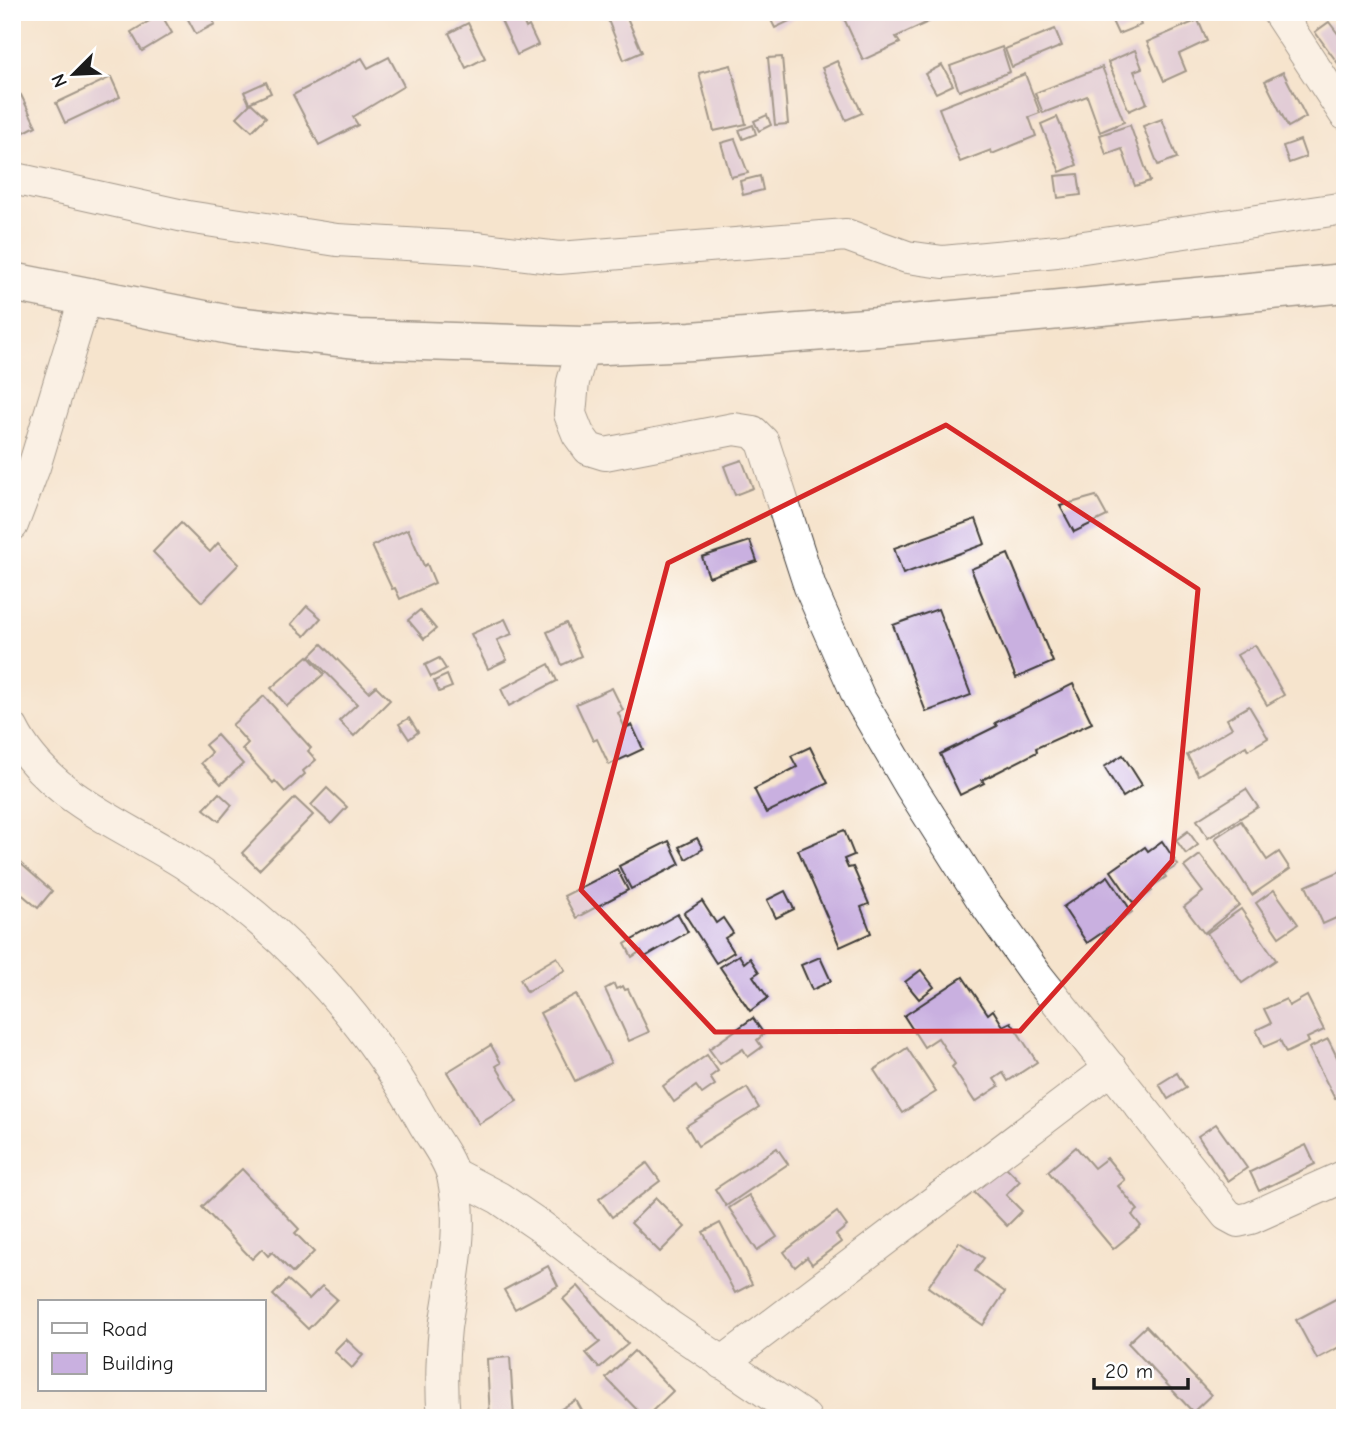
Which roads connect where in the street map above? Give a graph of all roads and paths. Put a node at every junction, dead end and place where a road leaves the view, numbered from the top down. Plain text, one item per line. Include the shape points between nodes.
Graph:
1 (1278, 12) edge
2 (1345, 114) edge
3 (12, 178) edge
4 (1345, 208) edge
5 (12, 282) edge
6 (1345, 283) edge
7 (86, 296) junction
8 (583, 346) junction
9 (12, 525) edge
10 (12, 728) edge
11 (1111, 1068) junction
12 (453, 1174) junction
13 (1345, 1176) edge
14 (722, 1363) junction
15 (444, 1418) edge
16 (805, 1418) edge

1 - 2 street
3 - 4 street via 188,217 324,238 559,258 846,235 907,257 943,262 1057,251
5 - 7 main road
6 - 8 main road via 880,327
7 - 8 main road via 235,326 358,339
7 - 9 street
8 - 11 street via 570,414 589,449 605,454 734,429 753,432 764,442 810,587 859,698 982,899
10 - 12 street via 22,748 61,789 184,864 250,912 309,965 360,1023
11 - 13 street via 1227,1215 1251,1219
11 - 14 street
12 - 14 street via 540,1226
12 - 15 street via 458,1234 444,1344
14 - 16 street

